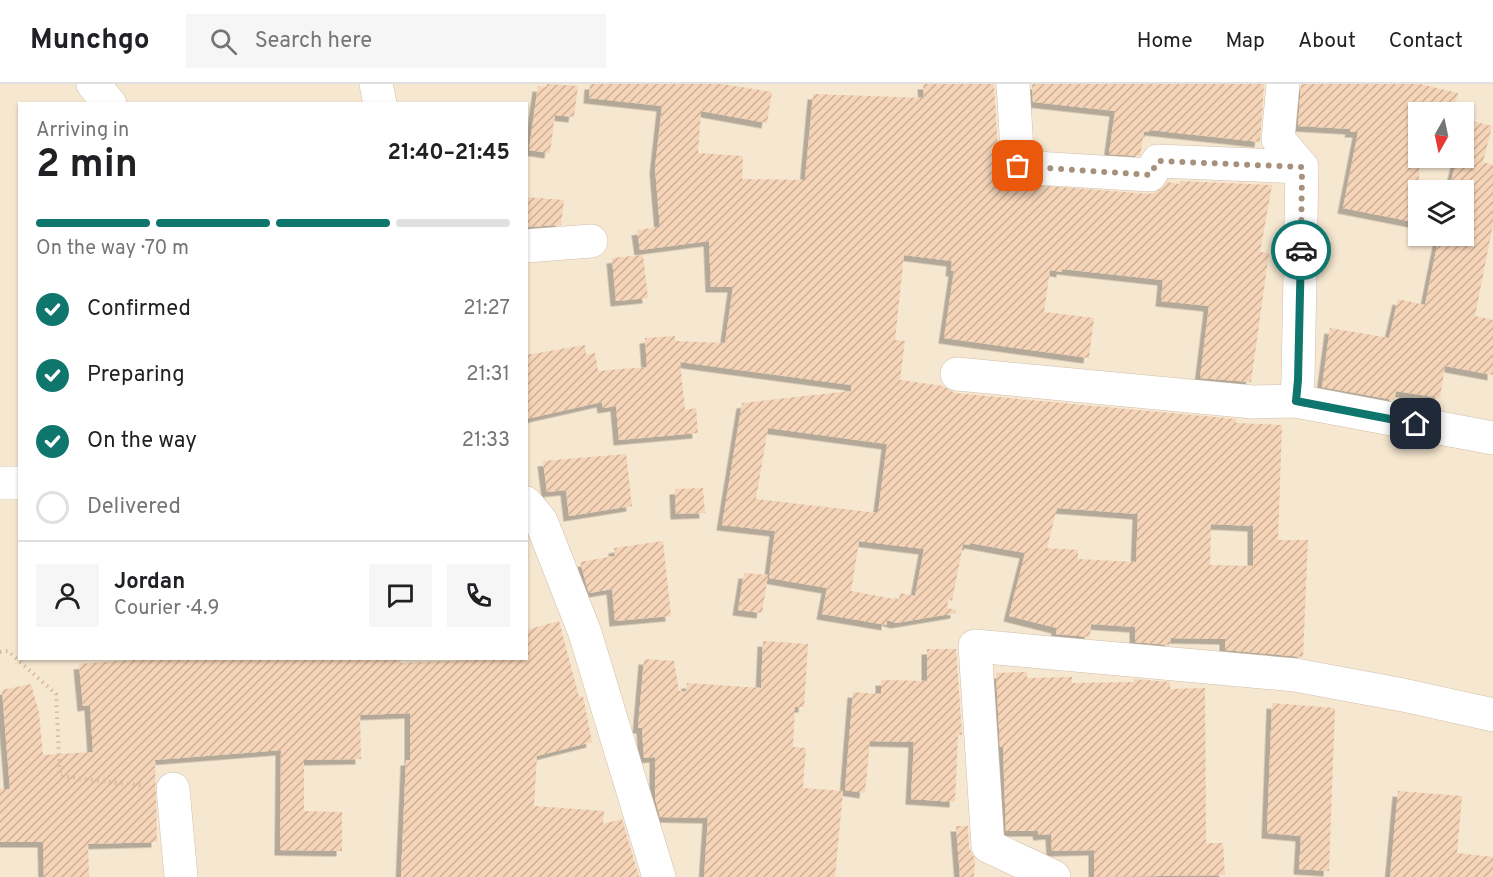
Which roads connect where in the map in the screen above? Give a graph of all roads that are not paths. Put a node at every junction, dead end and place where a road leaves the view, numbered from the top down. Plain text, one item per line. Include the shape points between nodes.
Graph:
1 (93, 84) edge
2 (375, 84) edge
3 (1013, 84) edge
4 (1283, 84) edge
5 (108, 102) edge
6 (380, 102) edge
7 (1302, 167) junction
8 (591, 241) dead end
9 (528, 246) edge
10 (957, 374) dead end
11 (1296, 401) junction
12 (1493, 438) edge
13 (0, 483) edge
14 (18, 483) edge
15 (528, 506) edge
16 (1493, 715) edge
17 (173, 789) road end
18 (182, 877) edge
19 (659, 877) edge
20 (1054, 877) edge

1 - 5 street
2 - 6 street
3 - 7 street via 1018,166 1150,175 1158,161
4 - 7 street via 1278,139
7 - 11 street
8 - 9 street
10 - 11 street via 1253,402
11 - 12 street
13 - 14 street
15 - 19 street via 540,521 585,633
16 - 20 street via 1295,675 975,646 988,846
17 - 18 street

